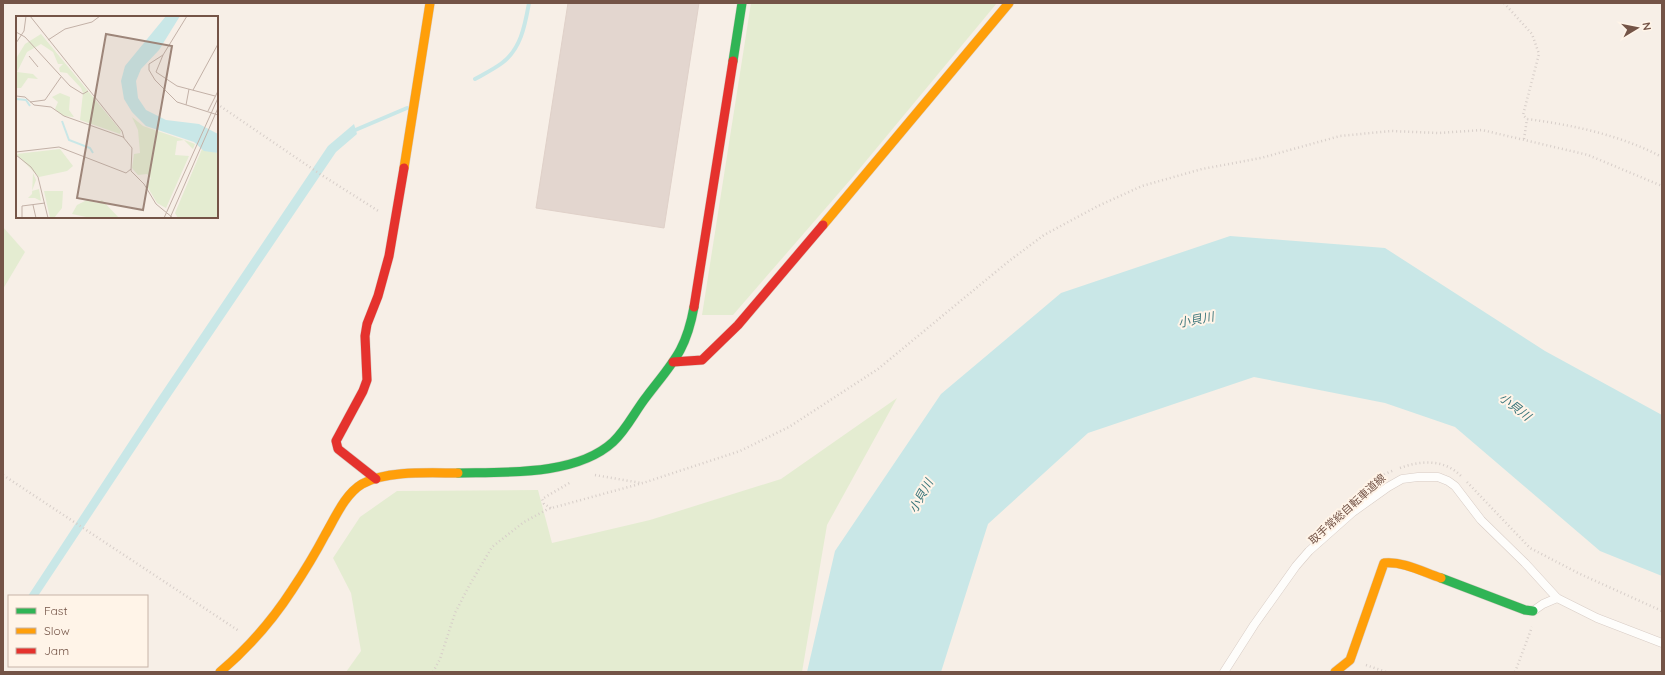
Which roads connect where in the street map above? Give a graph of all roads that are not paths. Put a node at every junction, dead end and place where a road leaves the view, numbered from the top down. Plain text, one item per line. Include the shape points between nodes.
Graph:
1 (430, 3) edge
2 (742, 3) edge
3 (1009, 3) edge
4 (673, 362) junction
5 (376, 479) junction
6 (1558, 598) junction
7 (1533, 611) joint
8 (1662, 643) edge
9 (220, 672) edge
10 (1224, 672) edge
11 (1335, 672) edge

1 - 5 street via 396,222 378,296 367,324 366,380 363,391 336,441 338,449
2 - 4 street via 692,315 684,344
3 - 4 street via 829,220 738,324 702,360
4 - 5 street via 625,430 589,459 522,472 433,472 392,475
5 - 9 street via 357,487 348,498 298,581 253,640
6 - 7 lane
6 - 8 lane via 1597,618
6 - 10 lane via 1481,520 1455,486 1438,477 1402,480 1352,512 1309,551 1254,625
7 - 11 street via 1414,568 1392,562 1384,564 1350,660

